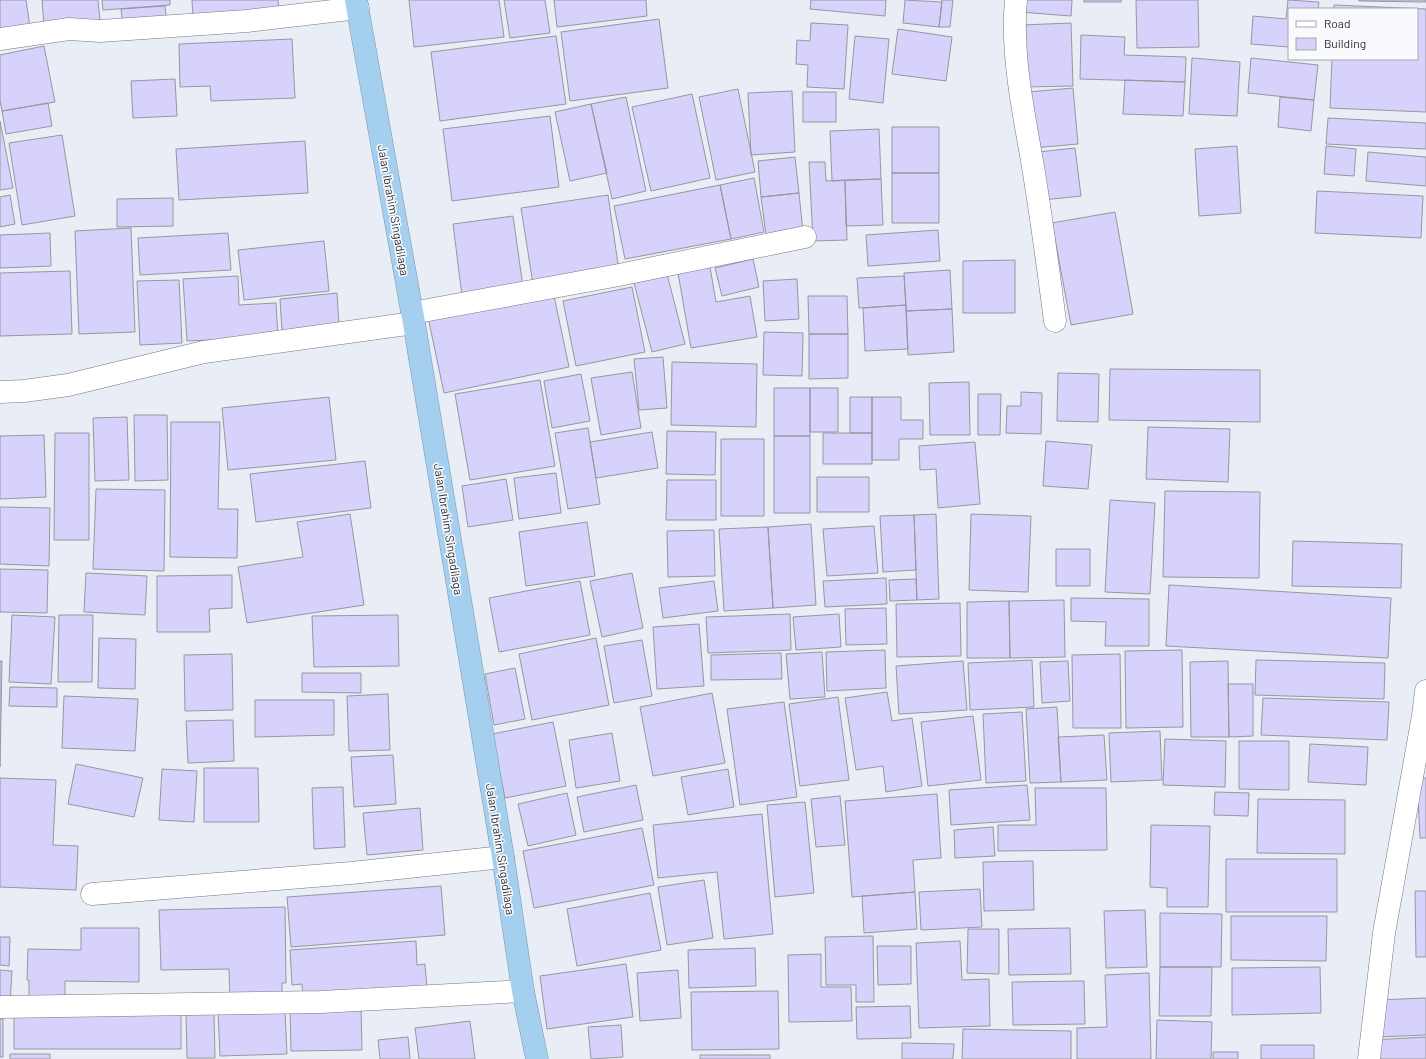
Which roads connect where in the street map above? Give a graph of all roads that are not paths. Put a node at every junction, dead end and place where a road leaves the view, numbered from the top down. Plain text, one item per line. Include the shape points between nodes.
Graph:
1 (1016, 0) edge
2 (357, 4) edge
3 (0, 39) edge
4 (805, 236) dead end
5 (413, 318) junction
6 (1055, 321) dead end
7 (0, 392) edge
8 (1426, 691) edge
9 (503, 857) junction
10 (92, 894) dead end
11 (523, 991) junction
12 (0, 1007) edge
13 (537, 1059) edge
14 (1369, 1059) edge

1 - 6 street via 1020,86
2 - 3 street via 247,21 100,31 69,29
2 - 5 highway, Jalan Ibrahim Singadilaga
4 - 5 street
5 - 7 street via 204,352 68,385
5 - 9 highway, Jalan Ibrahim Singadilaga
8 - 14 street via 1384,933
9 - 10 street via 351,873
9 - 11 highway, Jalan Ibrahim Singadilaga
11 - 12 street via 321,1002
11 - 13 highway, Jalan Ibrahim Singadilaga

